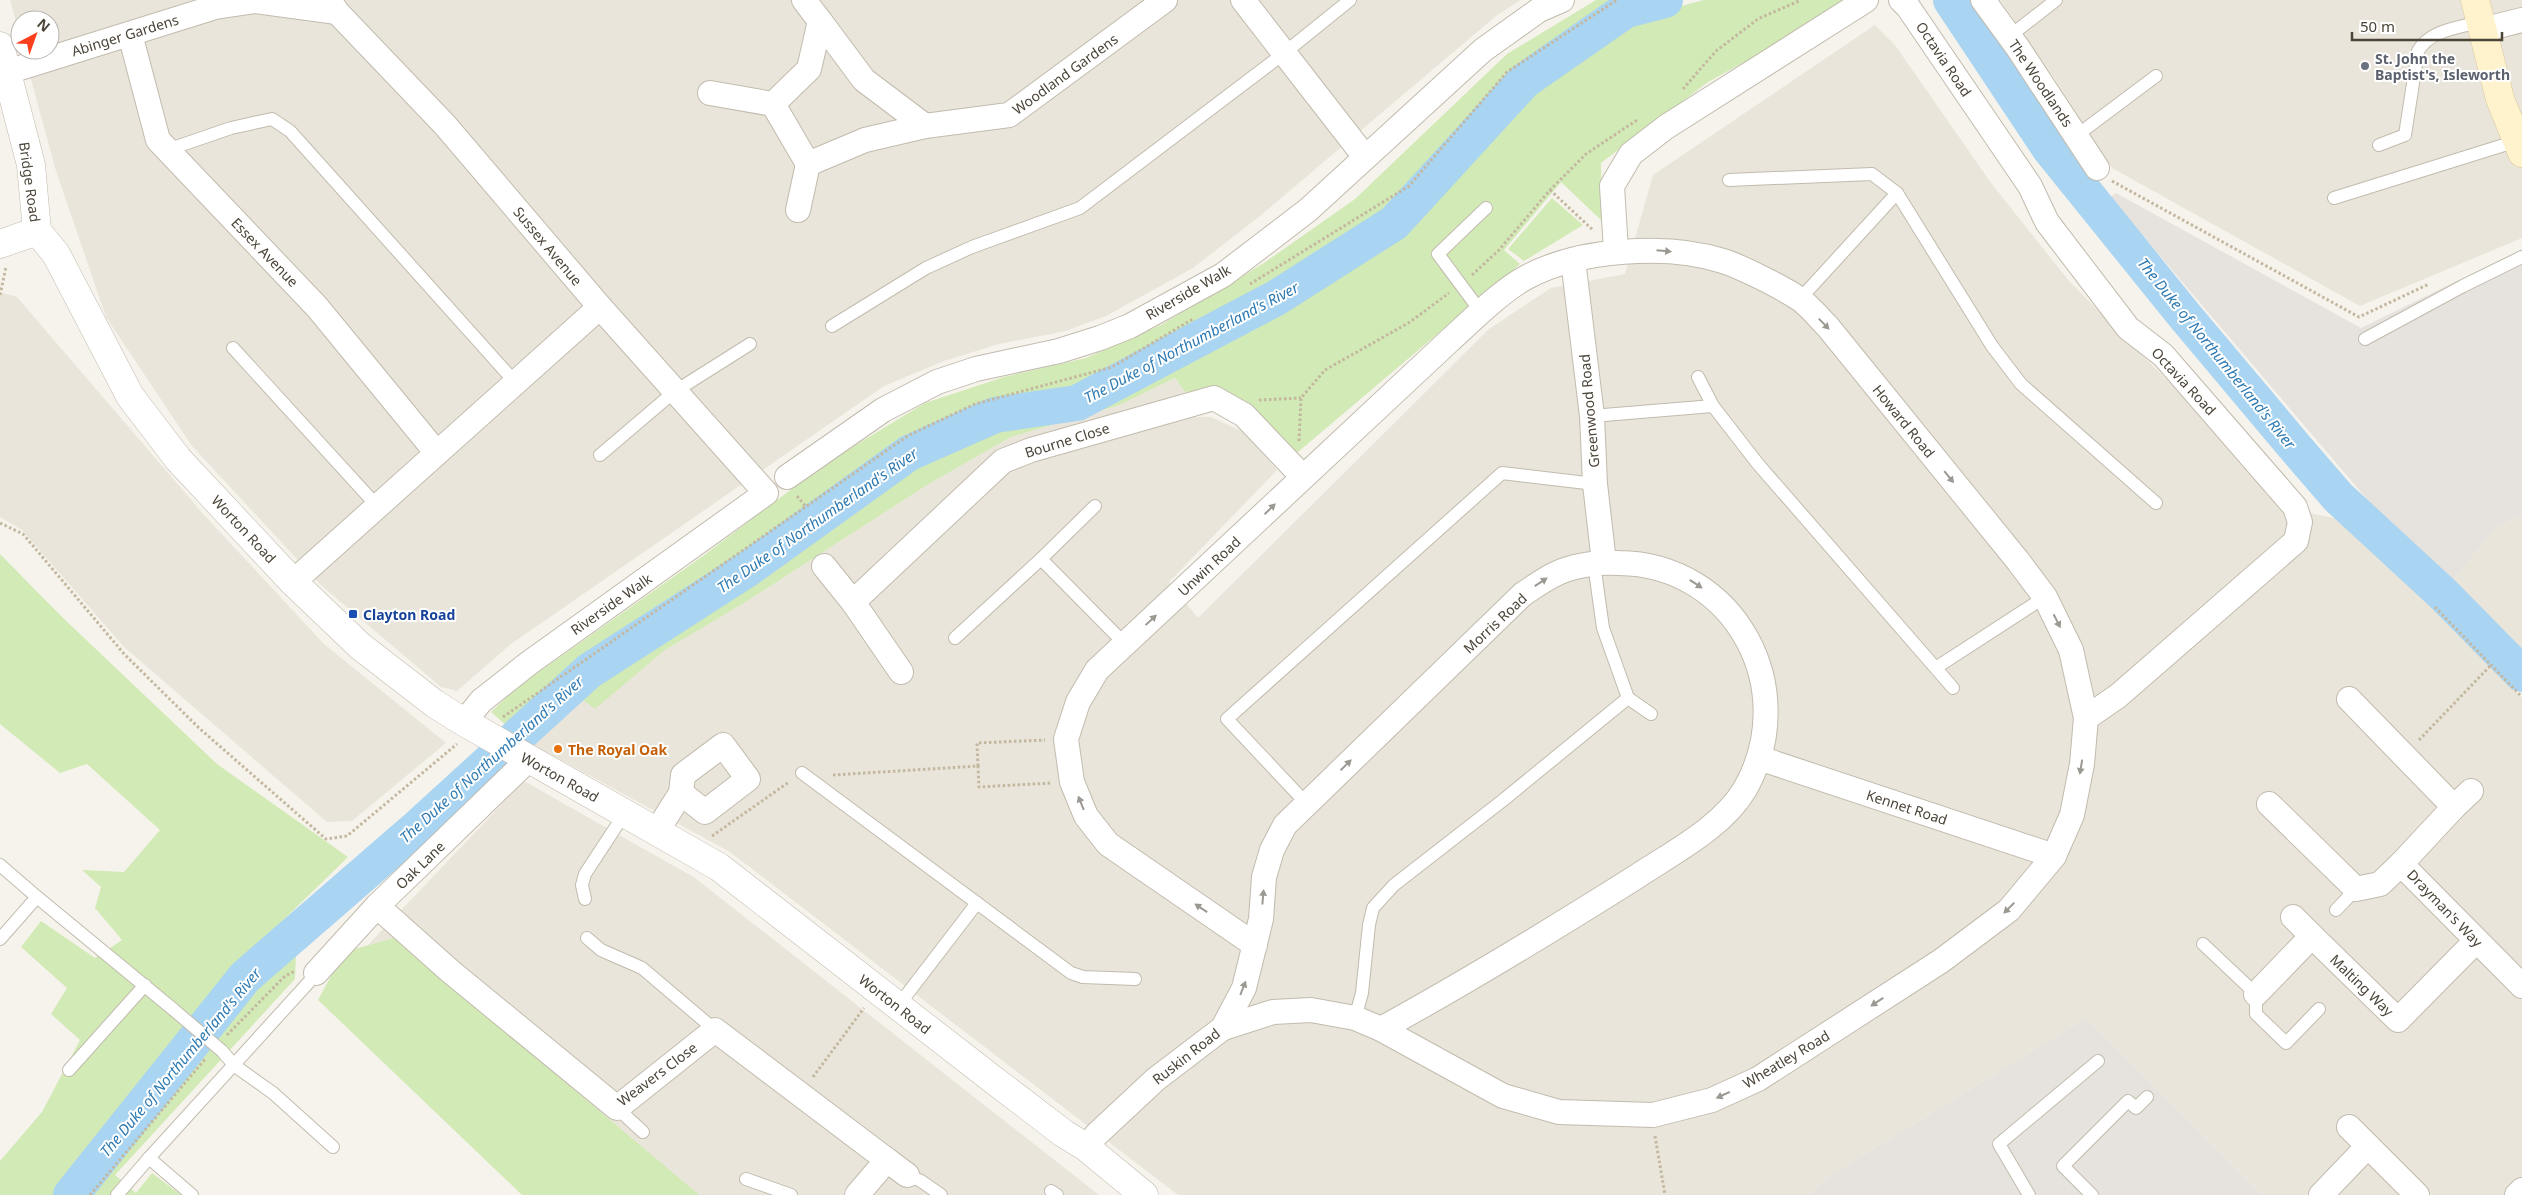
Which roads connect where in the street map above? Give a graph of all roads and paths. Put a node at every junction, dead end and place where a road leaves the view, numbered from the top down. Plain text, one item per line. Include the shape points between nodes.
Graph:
1 (804, 0) edge
2 (1164, 0) edge
3 (1243, 0) edge
4 (1350, 0) edge
5 (1562, 0) edge
6 (1801, 0) edge
7 (1866, 0) edge
8 (1901, 0) edge
9 (1983, 0) edge
10 (2056, 0) edge
11 (218, 4) edge
12 (333, 6) edge
13 (2479, 17) edge
14 (2522, 20) edge
15 (820, 21) junction
16 (130, 34) junction
17 (2010, 36) junction
18 (0, 46) edge
19 (1283, 54) junction
20 (2156, 76) dead end
21 (6, 80) edge
22 (710, 93) dead end
23 (1676, 95) dead end
24 (773, 104) junction
25 (1640, 119) dead end
26 (926, 126) junction
27 (2076, 136) junction
28 (2379, 145) dead end
29 (2520, 147) edge
30 (167, 150) junction
31 (1364, 158) junction
32 (808, 164) junction
33 (2097, 168) joint
34 (1729, 180) dead end
35 (1550, 190) junction
36 (1897, 193) junction
37 (2334, 198) dead end
38 (1486, 208) dead end
39 (798, 210) dead end
40 (37, 231) junction
41 (1, 244) edge
42 (1616, 251) junction
43 (2522, 257) edge
44 (1573, 260) junction
45 (2431, 283) dead end
46 (1460, 285) junction
47 (0, 295) edge
48 (1800, 299) junction
49 (600, 307) junction
50 (1481, 312) junction
51 (832, 326) dead end
52 (2365, 339) dead end
53 (750, 344) dead end
54 (233, 348) dead end
55 (1698, 377) dead end
56 (515, 382) junction
57 (674, 392) junction
58 (1301, 398) junction
59 (1713, 406) junction
60 (1236, 409) junction
61 (1592, 416) junction
62 (436, 452) junction
63 (600, 455) dead end
64 (1296, 470) junction
65 (787, 478) dead end
66 (1595, 484) junction
67 (766, 494) joint
68 (2156, 503) dead end
69 (1095, 506) dead end
70 (378, 507) junction
71 (0, 523) edge
72 (1041, 559) junction
73 (1599, 563) junction
74 (824, 566) dead end
75 (293, 582) junction
76 (2045, 597) junction
77 (853, 602) junction
78 (2435, 607) dead end
79 (955, 638) dead end
80 (1125, 644) junction
81 (2491, 665) junction
82 (1937, 667) junction
83 (901, 672) dead end
84 (1953, 688) dead end
85 (2522, 697) edge
86 (1628, 698) junction
87 (2349, 699) dead end
88 (1651, 714) dead end
89 (2086, 718) junction
90 (474, 728) junction
91 (1066, 739) junction
92 (522, 756) junction
93 (2404, 756) junction
94 (1759, 758) junction
95 (978, 766) junction
96 (802, 773) junction
97 (1072, 782) junction
98 (2471, 790) dead end
99 (681, 793) dead end
100 (1306, 803) junction
101 (2269, 804) dead end
102 (2454, 807) junction
103 (625, 813) junction
104 (657, 831) junction
105 (698, 854) junction
106 (2054, 856) junction
107 (2402, 864) junction
108 (0, 865) edge
109 (2356, 889) junction
110 (38, 897) junction
111 (585, 899) dead end
112 (976, 903) junction
113 (377, 906) junction
114 (2336, 910) dead end
115 (2293, 917) dead end
116 (2312, 936) junction
117 (588, 938) dead end
118 (0, 939) edge
119 (2476, 941) junction
120 (2202, 944) dead end
121 (1255, 946) junction
122 (312, 978) junction
123 (1135, 979) dead end
124 (145, 985) junction
125 (2522, 986) edge
126 (877, 990) junction
127 (2256, 994) junction
128 (898, 1006) junction
129 (2320, 1009) dead end
130 (1355, 1018) junction
131 (1223, 1028) junction
132 (1381, 1029) junction
133 (715, 1030) junction
134 (219, 1048) junction
135 (2098, 1061) dead end
136 (235, 1066) junction
137 (69, 1070) dead end
138 (801, 1094) junction
139 (2147, 1097) dead end
140 (617, 1108) junction
141 (1653, 1115) junction
142 (2350, 1128) dead end
143 (643, 1132) dead end
144 (2368, 1146) junction
145 (333, 1147) dead end
146 (1087, 1148) junction
147 (149, 1158) junction
148 (887, 1160) junction
149 (907, 1175) joint
150 (746, 1179) dead end
151 (2522, 1190) edge
152 (1142, 1194) edge
153 (90, 1195) edge
154 (117, 1195) edge
155 (192, 1195) edge
156 (791, 1195) edge
157 (857, 1195) edge
158 (941, 1195) edge
159 (1664, 1195) edge
160 (2029, 1195) edge
161 (2092, 1195) edge
162 (2321, 1195) edge
163 (2418, 1195) edge
164 (2517, 1195) edge

1 - 15 street
2 - 26 street, Woodland Gardens via 1009,115
3 - 19 street
4 - 19 lane
5 - 31 street, Riverside Walk via 1539,10 1483,50
6 - 23 path via 1758,19 1716,51
7 - 42 street via 1666,127 1632,154 1612,186
8 - 89 street, Octavia Road via 2030,186 2047,222 2128,328 2163,354 2295,507 2300,522 2296,541 2118,696
9 - 17 street, The Woodlands
10 - 17 lane
11 - 12 street, Abinger Gardens via 255,1
11 - 16 street, Abinger Gardens
12 - 49 street, Sussex Avenue via 445,124
13 - 14 street
13 - 28 lane via 2423,42 2418,51 2405,135
13 - 29 main road via 2500,99
15 - 24 street via 809,69
15 - 26 street via 864,80
16 - 21 street, Abinger Gardens
16 - 30 street, Essex Avenue via 158,140
17 - 27 street, The Woodlands
18 - 21 street, Bridge Road
19 - 31 street
19 - 51 lane via 1080,208 972,247 926,268
20 - 27 lane
21 - 40 street, Bridge Road via 30,165
22 - 24 street
24 - 32 street
25 - 35 path via 1586,154
26 - 32 street, Woodland Gardens via 865,140
27 - 33 street, The Woodlands
29 - 37 lane
30 - 56 lane via 231,128 272,120 284,127
30 - 62 street, Essex Avenue via 317,306
31 - 65 street, Riverside Walk via 1308,210 1215,279 1130,326 1100,338 937,382 883,410
32 - 39 street
33 - 45 path via 2103,176 2359,316
34 - 36 lane via 1872,174
35 - 42 path
35 - 46 path via 1499,250
36 - 48 lane
36 - 68 lane via 1992,346 2021,384
38 - 46 lane via 1438,254
40 - 41 street
40 - 75 street, Worton Road via 56,254 130,396 178,460
41 - 47 path via 6,267
42 - 44 street, Unwin Road
42 -> 48 street, Howard Road via 1663,250 1724,261
43 - 52 lane
44 - 50 street, Unwin Road via 1527,277
44 - 61 street, Greenwood Road
46 - 50 lane
46 - 58 path via 1410,322 1326,370
48 -> 76 street, Howard Road via 1828,327
49 - 56 street
49 - 57 street, Sussex Avenue
50 - 64 street, Unwin Road
53 - 57 lane
54 - 70 lane
55 - 59 lane
56 - 62 street
57 - 63 lane
57 - 67 street, Sussex Avenue
58 - 60 path via 1245,400
58 - 64 path
59 - 61 lane
59 - 82 lane via 1758,464
60 - 64 street, Bourne Close
60 - 77 street, Bourne Close via 1214,398 1002,461
61 - 66 street, Greenwood Road
62 - 70 street
80 -> 64 street, Unwin Road
66 - 73 street, Greenwood Road
66 - 100 lane via 1502,473 1227,719
67 - 90 street, Riverside Walk via 529,663 481,701
69 - 72 lane
70 - 75 street
71 - 90 path via 23,534 125,655 199,728 326,839 346,836 440,760
72 - 79 lane
72 - 80 lane
73 - 86 lane via 1603,628
73 -> 94 street, Morris Road via 1636,563 1662,568 1694,581 1722,603 1743,632 1758,662 1766,703
100 -> 73 street, Morris Road via 1523,594 1569,568
74 - 77 street
75 - 90 street, Worton Road via 360,646 435,704
76 - 82 lane
76 -> 89 street, Howard Road via 2072,650
77 - 83 street
78 - 81 path
80 - 91 street, Unwin Road via 1097,670 1078,702
81 - 85 path
81 - 93 path
82 - 84 lane
86 - 88 lane
86 - 130 lane via 1394,885 1373,908 1368,925 1362,993
87 - 93 street
89 -> 106 street, Wheatley Road via 2082,764 2072,815
90 - 92 street, Worton Road
91 - 95 path via 977,743
91 - 97 street, Unwin Road
92 - 103 street, Worton Road
92 - 113 street, Oak Lane
93 - 102 street
94 - 106 street, Kennet Road
94 - 132 street, Morris Road via 1746,788 1730,811 1684,845 1484,972
95 - 96 path via 827,776 811,767
95 - 97 path via 979,787
96 - 105 path via 708,839
96 - 112 lane
121 -> 97 street, Unwin Road via 1108,844 1086,816
98 - 102 street, Drayman's Way
99 - 104 street
121 -> 100 street, Morris Road via 1264,877 1272,850 1285,825
101 - 109 street
102 - 107 street, Drayman's Way
103 - 104 street, Worton Road
103 - 111 lane via 585,874 582,885
104 - 105 street, Worton Road
105 - 126 street, Worton Road via 720,867
106 -> 141 street, Wheatley Road via 2008,910 1933,967 1758,1079 1712,1100
107 - 109 street via 2380,884
107 - 119 street, Drayman's Way
108 - 110 lane
109 - 114 lane
110 - 118 lane
110 - 124 lane
112 - 123 lane via 1071,973 1084,977
112 - 128 lane
113 - 122 street, Oak Lane
113 - 140 street, Weavers Close via 450,972
115 - 116 street, Malting Way
116 - 119 street, Malting Way via 2398,1020
116 - 127 street
117 - 133 lane via 601,950 642,968
119 - 125 street, Drayman's Way
120 - 127 lane
131 -> 121 street, Ruskin Road via 1244,988
122 - 134 path via 307,964 285,976
122 - 136 lane
124 - 134 lane, bridge
124 - 137 lane
126 - 128 street, Worton Road
126 - 138 path
127 - 129 lane via 2256,1014 2286,1043
128 - 146 street, Worton Road
130 - 131 street, Wheatley Road via 1311,1010 1272,1012
130 - 132 street, Wheatley Road
131 - 146 street, Ruskin Road via 1156,1079 1096,1135
132 - 141 street, Wheatley Road via 1503,1096 1559,1112
133 - 138 street
133 - 140 street, Weavers Close
134 - 136 lane
134 - 153 path
135 - 160 lane via 1999,1144
136 - 145 lane via 273,1093
136 - 147 lane
138 - 148 street
139 - 161 lane via 2136,1108 2128,1101 2062,1166
140 - 143 lane
141 - 159 path
142 - 144 street
144 - 162 street
144 - 163 street
146 - 152 street, Worton Road
147 - 154 lane
147 - 155 lane
148 - 149 street
148 - 157 street
149 - 158 lane
150 - 156 lane
151 - 164 street

